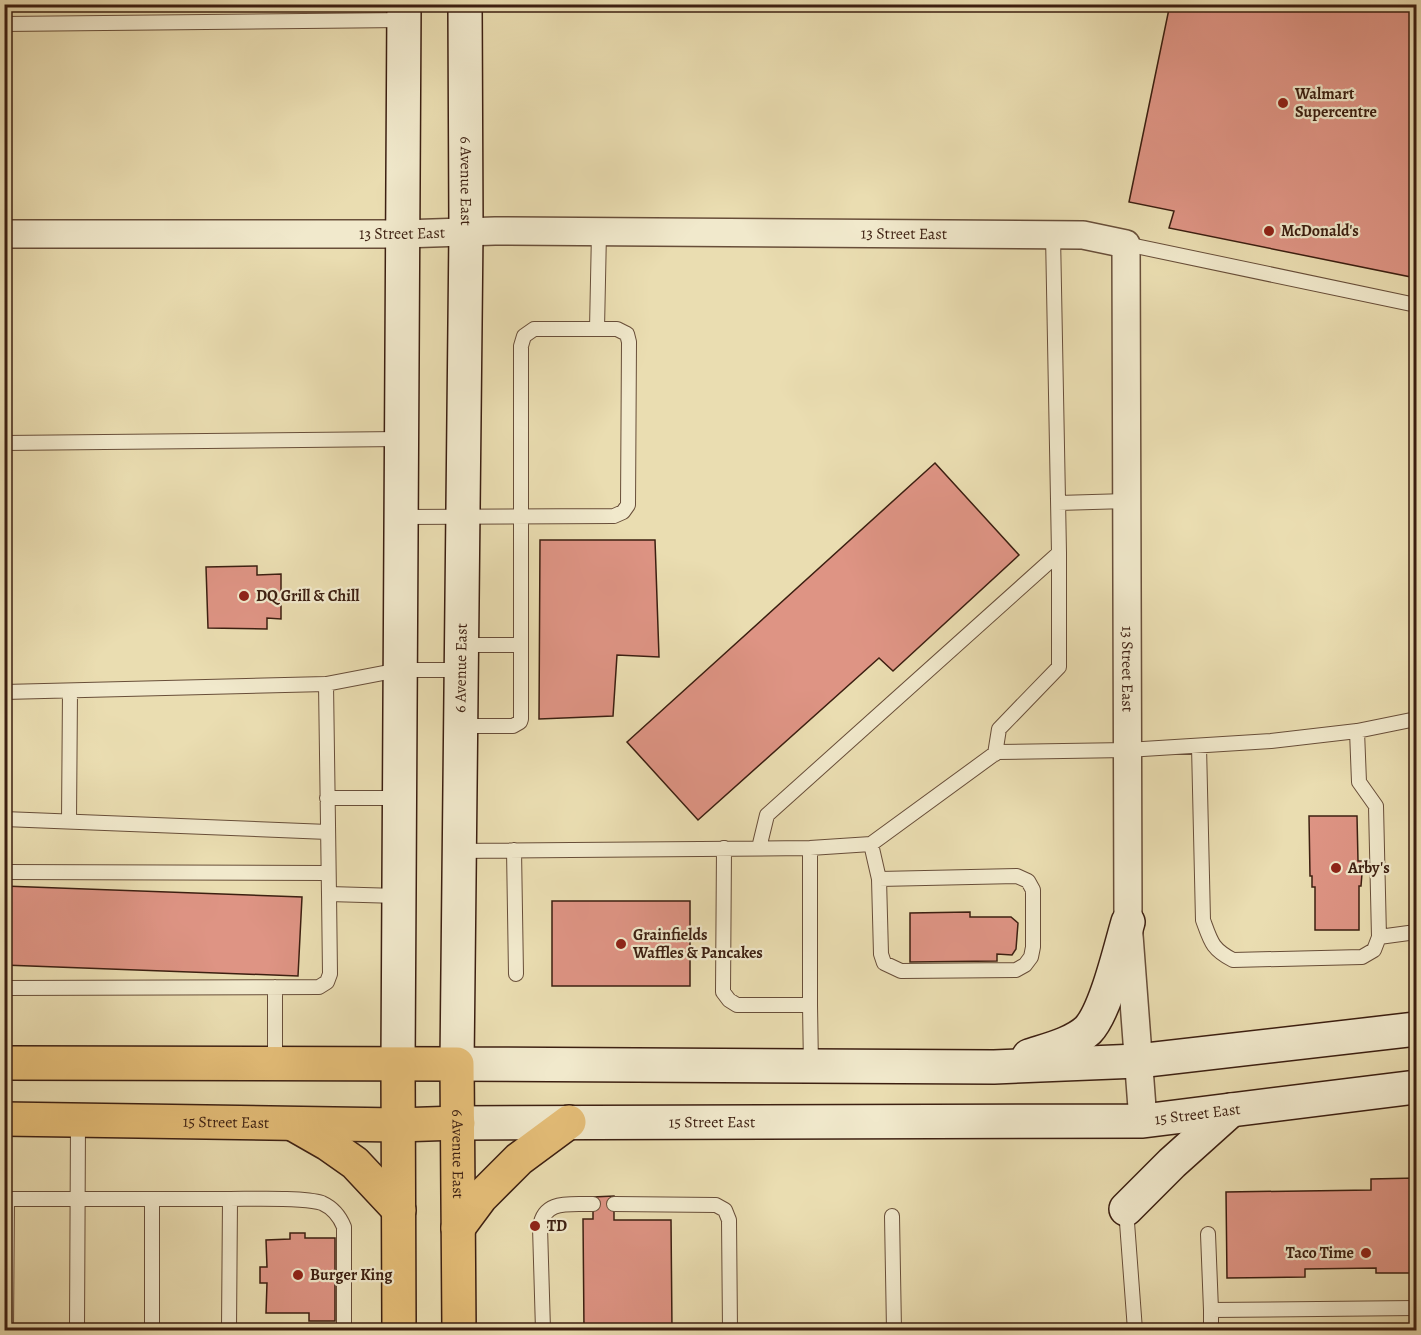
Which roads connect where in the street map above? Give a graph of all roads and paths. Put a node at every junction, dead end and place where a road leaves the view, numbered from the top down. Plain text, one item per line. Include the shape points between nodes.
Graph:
1 (465, 4) edge
2 (404, 12) edge
3 (4, 24) edge
4 (465, 231) junction
5 (599, 232) junction
6 (4, 234) edge
7 (402, 234) junction
8 (1053, 235) junction
9 (1126, 244) junction
10 (1416, 305) edge
11 (597, 329) junction
12 (400, 439) junction
13 (4, 443) edge
14 (1127, 501) junction
15 (1058, 503) junction
16 (400, 517) junction
17 (463, 517) junction
18 (522, 517) junction
19 (1059, 553) junction
20 (521, 645) junction
21 (461, 658) junction
22 (399, 670) junction
23 (326, 684) junction
24 (70, 691) junction
25 (4, 692) edge
26 (1416, 719) edge
27 (460, 726) junction
28 (1357, 730) junction
29 (1199, 746) junction
30 (1127, 750) junction
31 (995, 754) junction
32 (327, 798) junction
33 (399, 798) junction
34 (4, 819) edge
35 (69, 821) junction
36 (328, 832) junction
37 (871, 844) junction
38 (724, 848) junction
39 (759, 848) junction
40 (810, 848) junction
41 (459, 850) junction
42 (514, 850) junction
43 (4, 872) edge
44 (328, 873) junction
45 (879, 879) junction
46 (329, 894) junction
47 (398, 896) junction
48 (1128, 922) junction
49 (1416, 932) edge
50 (1379, 937) junction
51 (516, 974) dead end
52 (275, 987) junction
53 (4, 988) edge
54 (810, 1005) junction
55 (1416, 1029) edge
56 (1138, 1061) junction
57 (4, 1063) edge
58 (275, 1064) junction
59 (457, 1064) junction
60 (398, 1065) junction
61 (811, 1066) junction
62 (994, 1067) junction
63 (1416, 1087) edge
64 (1231, 1110) junction
65 (4, 1119) edge
66 (78, 1120) junction
67 (1143, 1120) junction
68 (569, 1122) junction
69 (291, 1123) junction
70 (458, 1123) junction
71 (398, 1125) junction
72 (6, 1199) edge
73 (152, 1199) junction
74 (230, 1199) junction
75 (78, 1200) junction
76 (593, 1204) dead end
77 (614, 1204) dead end
78 (1126, 1209) joint
79 (399, 1210) junction
80 (892, 1216) dead end
81 (458, 1228) junction
82 (1208, 1234) dead end
83 (1416, 1308) edge
84 (1210, 1310) junction
85 (6, 1330) edge
86 (78, 1330) edge
87 (152, 1330) edge
88 (229, 1330) edge
89 (344, 1330) edge
90 (399, 1330) edge
91 (459, 1330) edge
92 (543, 1330) edge
93 (730, 1330) edge
94 (894, 1330) edge
95 (1135, 1330) edge
96 (1211, 1330) edge

1 - 4 main road, 6 Avenue East
2 - 3 lane
2 - 7 main road
4 - 5 street, 13 Street East
4 - 7 street, 13 Street East
4 - 17 main road, 6 Avenue East
5 - 8 street, 13 Street East
5 - 11 lane
6 - 7 street, 13 Street East
7 - 12 main road
8 - 9 street, 13 Street East via 1083,235
8 - 15 lane
9 - 10 lane
9 - 14 street, 13 Street East
11 - 18 lane via 534,329 524,336
11 - 18 lane via 617,329 627,334 629,342 628,505 614,516
12 - 13 lane
12 - 16 main road
14 - 15 lane
14 - 30 street, 13 Street East
15 - 19 lane
16 - 17 lane
16 - 22 main road
17 - 18 lane
17 - 21 main road, 6 Avenue East
18 - 20 lane
19 - 31 lane via 1059,667 999,729
19 - 39 lane via 767,815
20 - 21 lane
20 - 27 lane via 520,722 513,726
21 - 22 lane
21 - 27 main road, 6 Avenue East
22 - 23 lane
22 - 33 main road
23 - 24 lane
23 - 32 lane
24 - 25 lane
24 - 35 lane
26 - 28 lane
27 - 41 main road, 6 Avenue East
28 - 29 lane
28 - 50 lane via 1359,782 1376,806
29 - 30 lane
29 - 50 lane via 1203,920 1218,953 1233,960 1362,957 1374,950
30 - 31 lane
30 - 48 street, 13 Street East
31 - 37 lane
32 - 33 lane
32 - 36 lane
33 - 47 main road
34 - 35 lane
35 - 36 lane
36 - 44 lane
37 - 40 lane
37 - 45 lane
38 - 39 lane
38 - 42 lane
38 - 54 lane via 723,992 737,1005
39 - 40 lane
40 - 54 lane
41 - 42 lane
41 - 59 main road, 6 Avenue East
42 - 51 lane
43 - 44 lane
44 - 46 lane
45 - 45 lane via 880,954 891,968 1016,970 1030,957 1033,890 1028,881 1017,876
46 - 47 lane
46 - 52 lane via 327,982 319,987
47 - 60 main road
48 - 56 street, 13 Street East
48 - 62 main road via 1103,1003 1088,1030 1071,1041
49 - 50 lane
52 - 53 lane
52 - 58 lane
54 - 61 lane
55 - 56 main road
56 - 62 main road
56 - 67 street, 13 Street East
57 - 58 main road
58 - 60 main road
59 - 60 main road
59 - 61 main road
59 - 70 main road, 6 Avenue East
60 - 71 main road
61 - 62 main road
63 - 64 main road, 15 Street East
64 - 67 main road, 15 Street East
64 - 78 main road
65 - 66 main road, 15 Street East
66 - 69 main road, 15 Street East
66 - 75 lane
67 - 68 main road, 15 Street East
68 - 70 main road, 15 Street East
68 - 81 main road via 519,1159 481,1197
69 - 71 main road, 15 Street East
69 - 79 main road via 355,1163
70 - 71 main road, 15 Street East
70 - 81 main road, 6 Avenue East
71 - 79 main road
72 - 75 lane
72 - 85 lane
73 - 74 lane
73 - 75 lane
73 - 87 lane
74 - 88 lane
74 - 89 lane via 313,1201 336,1213 344,1227
75 - 86 lane
76 - 92 lane via 555,1206 541,1217
77 - 93 lane via 716,1205 725,1210 729,1220
78 - 95 lane
79 - 90 main road
80 - 94 lane
81 - 91 main road, 6 Avenue East
82 - 84 lane
83 - 84 lane
84 - 96 lane

